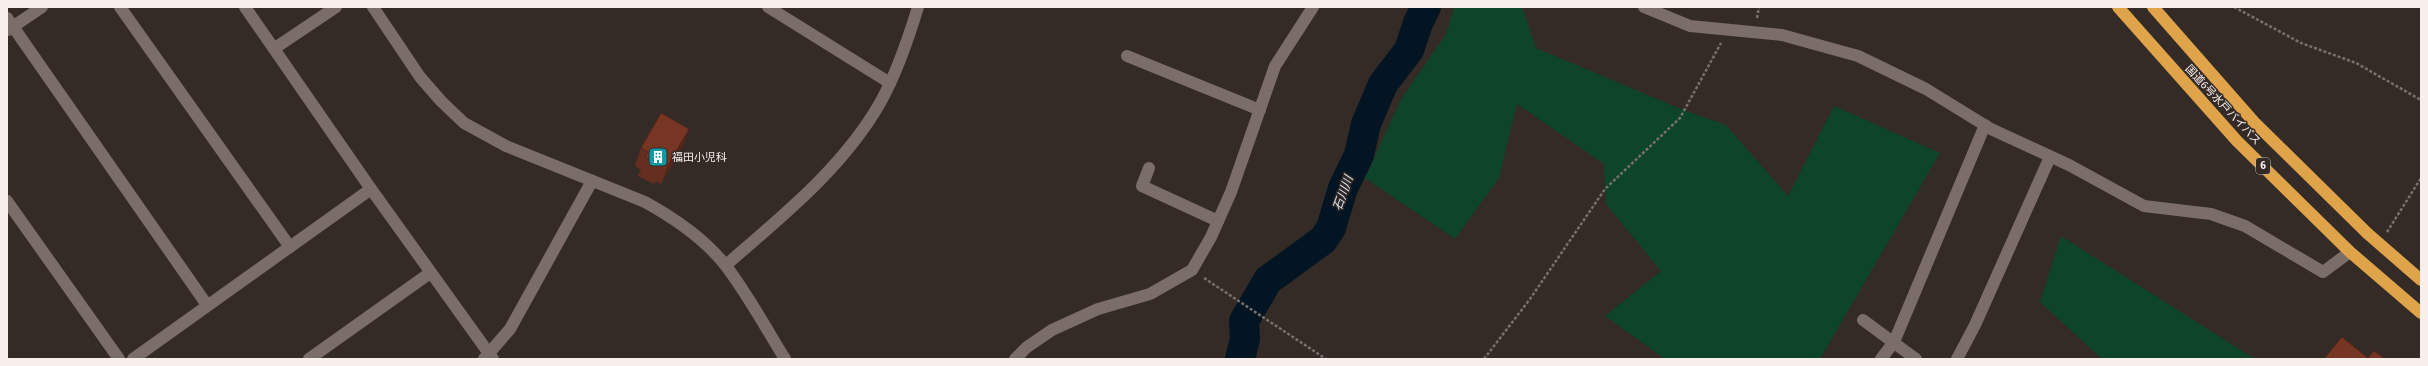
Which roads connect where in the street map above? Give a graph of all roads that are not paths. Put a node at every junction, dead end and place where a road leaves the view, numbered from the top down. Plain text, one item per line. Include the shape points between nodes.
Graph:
1 (42, 7) edge
2 (120, 7) edge
3 (245, 7) edge
4 (336, 7) edge
5 (373, 7) edge
6 (768, 7) edge
7 (918, 7) edge
8 (1313, 7) edge
9 (1644, 7) edge
10 (2118, 7) edge
11 (2153, 7) edge
12 (9, 25) edge
13 (275, 48) junction
14 (1127, 56) dead end
15 (890, 83) junction
16 (1260, 110) junction
17 (1985, 125) junction
18 (2050, 157) junction
19 (1149, 168) dead end
20 (592, 181) junction
21 (371, 189) junction
22 (7, 201) edge
23 (1218, 221) junction
24 (290, 248) junction
25 (2350, 252) junction
26 (726, 265) junction
27 (430, 273) junction
28 (2421, 280) edge
29 (207, 305) junction
30 (2421, 313) edge
31 (1863, 320) dead end
32 (1894, 342) junction
33 (489, 357) edge
34 (119, 359) edge
35 (133, 359) edge
36 (309, 359) edge
37 (785, 359) edge
38 (1015, 359) edge
39 (1881, 359) edge
40 (1916, 359) edge
41 (1957, 359) edge

1 - 12 street
2 - 24 street
3 - 13 street
4 - 13 street
5 - 20 street via 420,77 464,122 506,146
6 - 15 street
7 - 15 street via 900,62
8 - 16 street via 1275,66
9 - 17 street via 1690,26 1782,35 1858,56 1926,89
10 - 25 highway, 国道6号水戸バイパス / 6 via 2237,141
11 - 28 highway, 国道6号水戸バイパス / 6 via 2254,122 2380,244
12 - 29 street
13 - 21 street
14 - 16 street
15 - 26 street via 859,135 801,199
16 - 23 street
17 - 18 street
17 - 32 street
18 - 25 street via 2144,206 2211,214 2245,226 2323,272
18 - 41 street via 1975,325
19 - 23 street via 1142,186
20 - 26 street via 620,191 663,212 705,244
20 - 33 street via 510,329
21 - 24 street
21 - 27 street
22 - 34 street
23 - 38 street via 1192,270 1150,294 1098,308 1052,330 1027,347
24 - 29 street
25 - 30 highway, 国道6号水戸バイパス / 6
26 - 37 street
27 - 33 street
27 - 36 street
29 - 35 street
31 - 32 street
32 - 39 street
32 - 40 street

